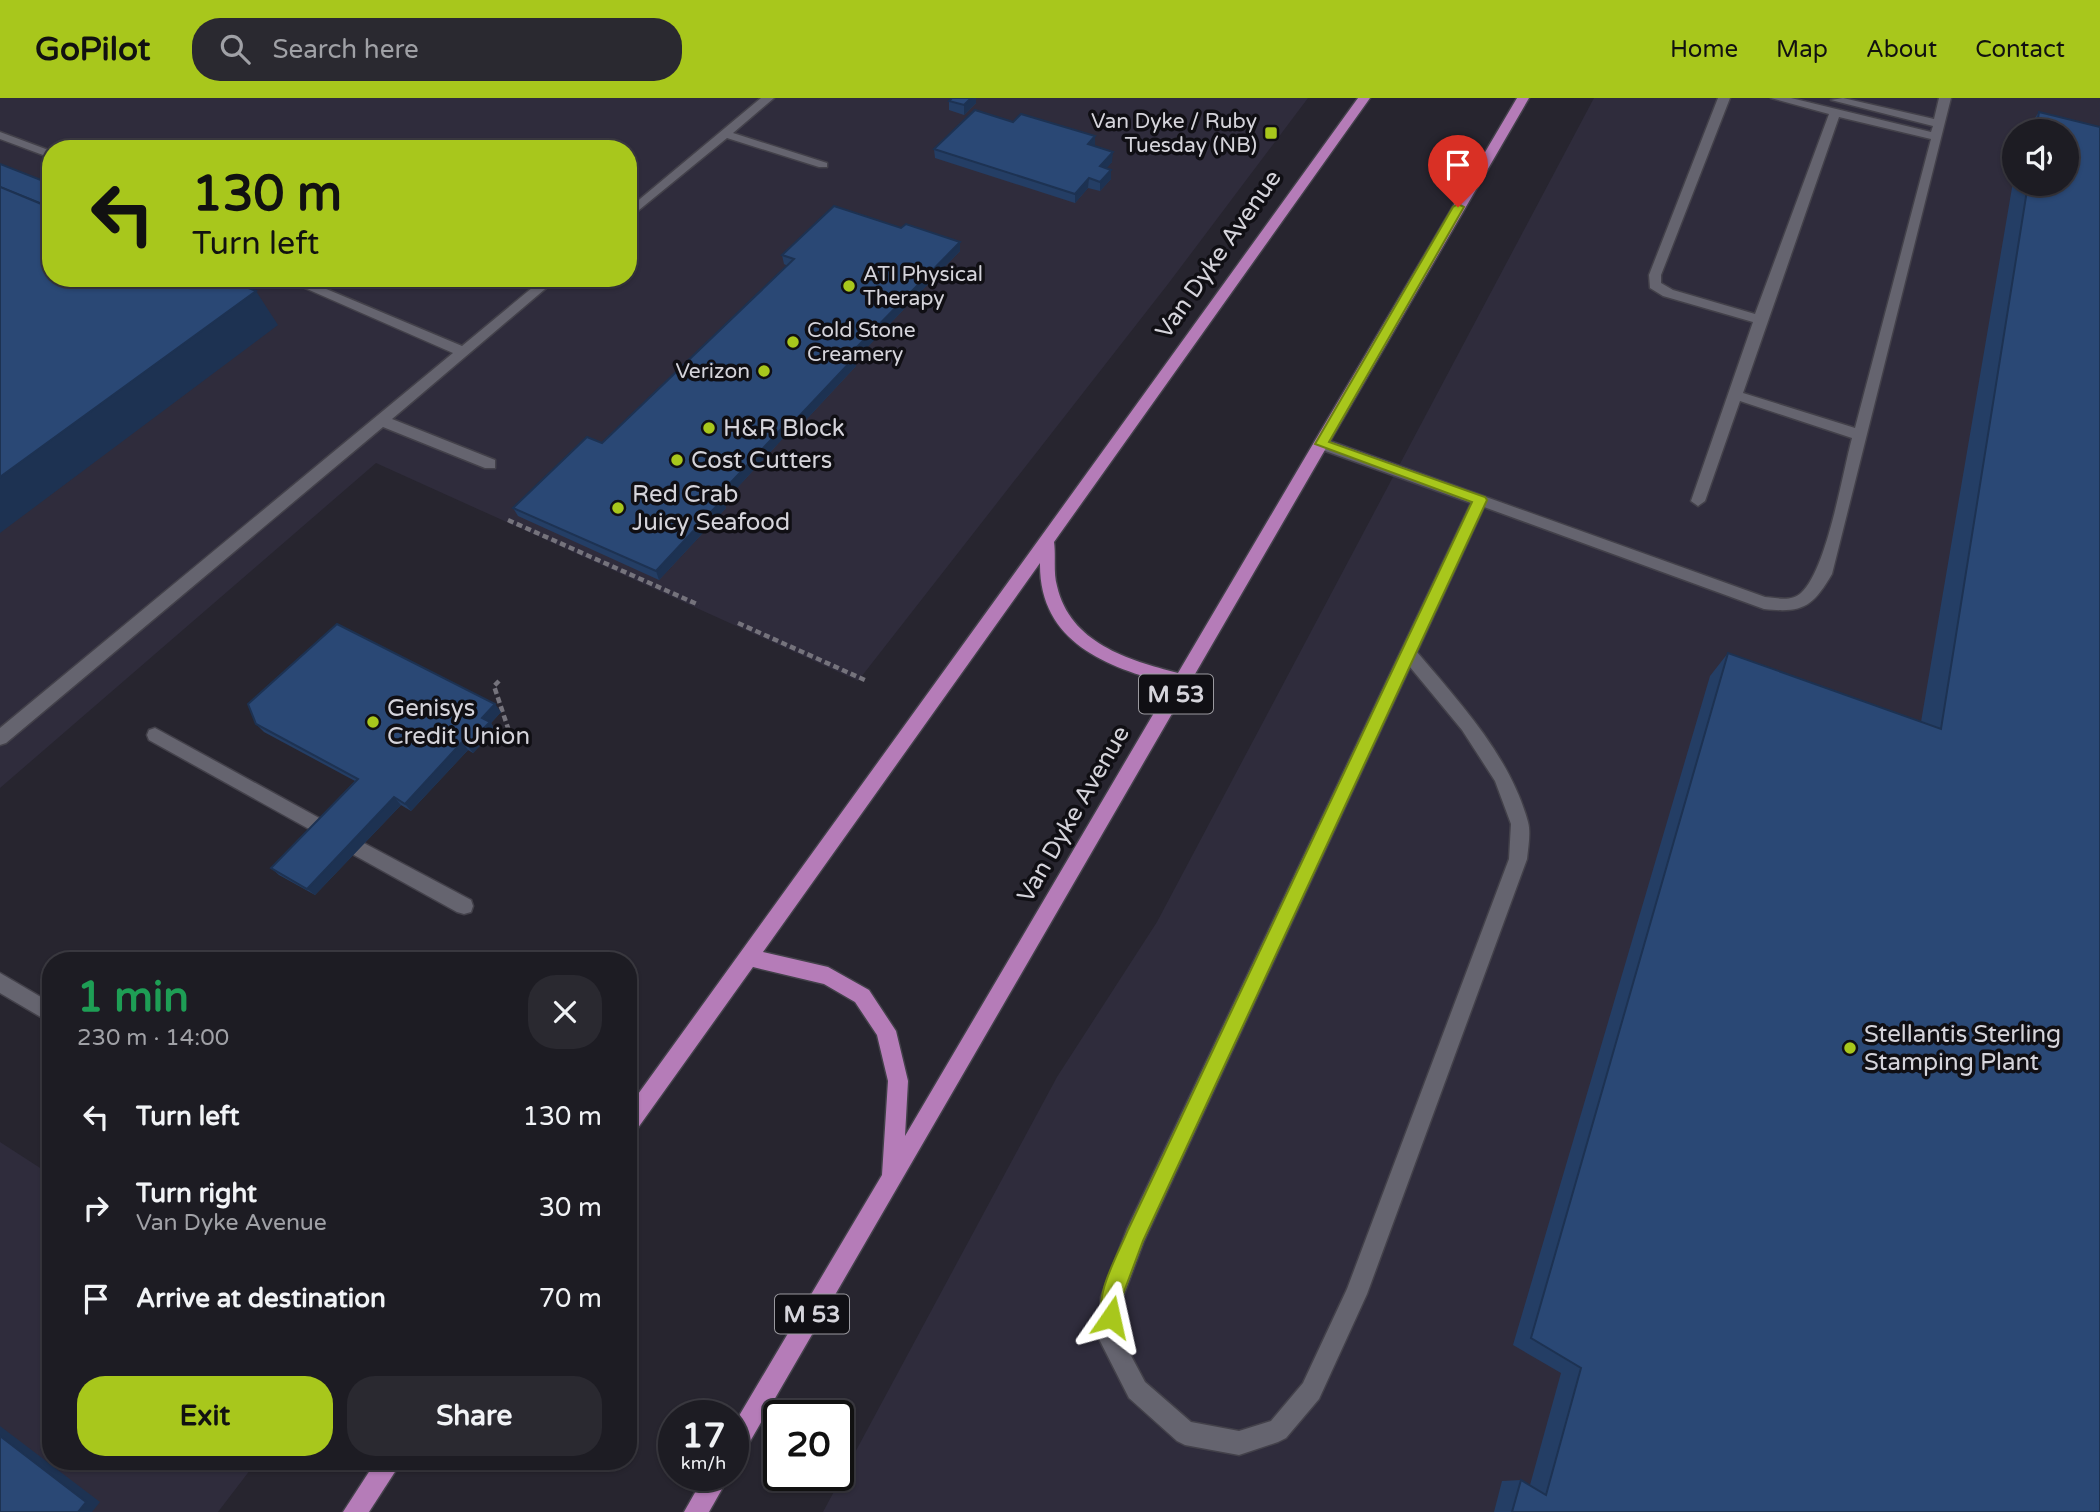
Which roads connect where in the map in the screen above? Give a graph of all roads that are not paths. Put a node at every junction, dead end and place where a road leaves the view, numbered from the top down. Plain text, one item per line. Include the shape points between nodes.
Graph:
1 (768, 98) edge
2 (1364, 98) edge
3 (1523, 98) edge
4 (1724, 98) edge
5 (1777, 98) edge
6 (1826, 98) edge
7 (1945, 98) edge
8 (1835, 112) junction
9 (1938, 130) junction
10 (725, 134) junction
11 (0, 135) edge
12 (42, 151) edge
13 (823, 165) dead end
14 (637, 207) edge
15 (309, 287) edge
16 (541, 287) edge
17 (1760, 320) junction
18 (463, 352) junction
19 (1735, 395) junction
20 (380, 420) junction
21 (1860, 435) junction
22 (1322, 444) junction
23 (490, 464) dead end
24 (1480, 500) junction
25 (1698, 501) dead end
26 (1047, 543) junction
27 (1408, 653) junction
28 (1184, 681) junction
29 (155, 735) dead end
30 (0, 738) edge
31 (324, 829) edge
32 (360, 849) edge
33 (464, 906) dead end
34 (748, 957) junction
35 (0, 982) edge
36 (42, 1008) edge
37 (637, 1112) edge
38 (891, 1180) junction
39 (749, 1422) edge
40 (384, 1470) edge
41 (708, 1491) edge
42 (355, 1512) edge
43 (696, 1512) edge

1 - 10 street
2 - 26 main road, Van Dyke Avenue
3 - 22 main road, Van Dyke Avenue / M 53
4 - 17 street via 1655,285
5 - 8 street
6 - 9 street
7 - 9 street
8 - 9 street
8 - 17 street
9 - 21 street
10 - 13 street
10 - 14 street
11 - 12 street
15 - 18 street
16 - 18 street
17 - 19 street
18 - 20 street
19 - 21 street
19 - 25 street
20 - 23 street
20 - 30 street
21 - 24 street via 1824,574 1806,598 1791,606 1764,603
22 - 24 street
22 - 28 main road, Van Dyke Avenue / M 53
24 - 27 street
26 - 28 main road via 1049,587 1062,619 1083,643 1118,664
26 - 34 main road, Van Dyke Avenue
27 - 27 street via 1135,1237 1112,1297 1109,1337 1137,1390 1185,1433 1239,1443 1278,1430 1311,1391 1356,1294 1518,859 1520,824 1502,778 1468,725
28 - 38 main road, Van Dyke Avenue / M 53
29 - 31 street
32 - 33 street
34 - 37 main road, Van Dyke Avenue
34 - 38 main road via 828,976 862,996 886,1031 898,1081
35 - 36 street
38 - 39 main road, Van Dyke Avenue / M 53
40 - 42 main road
41 - 43 main road

